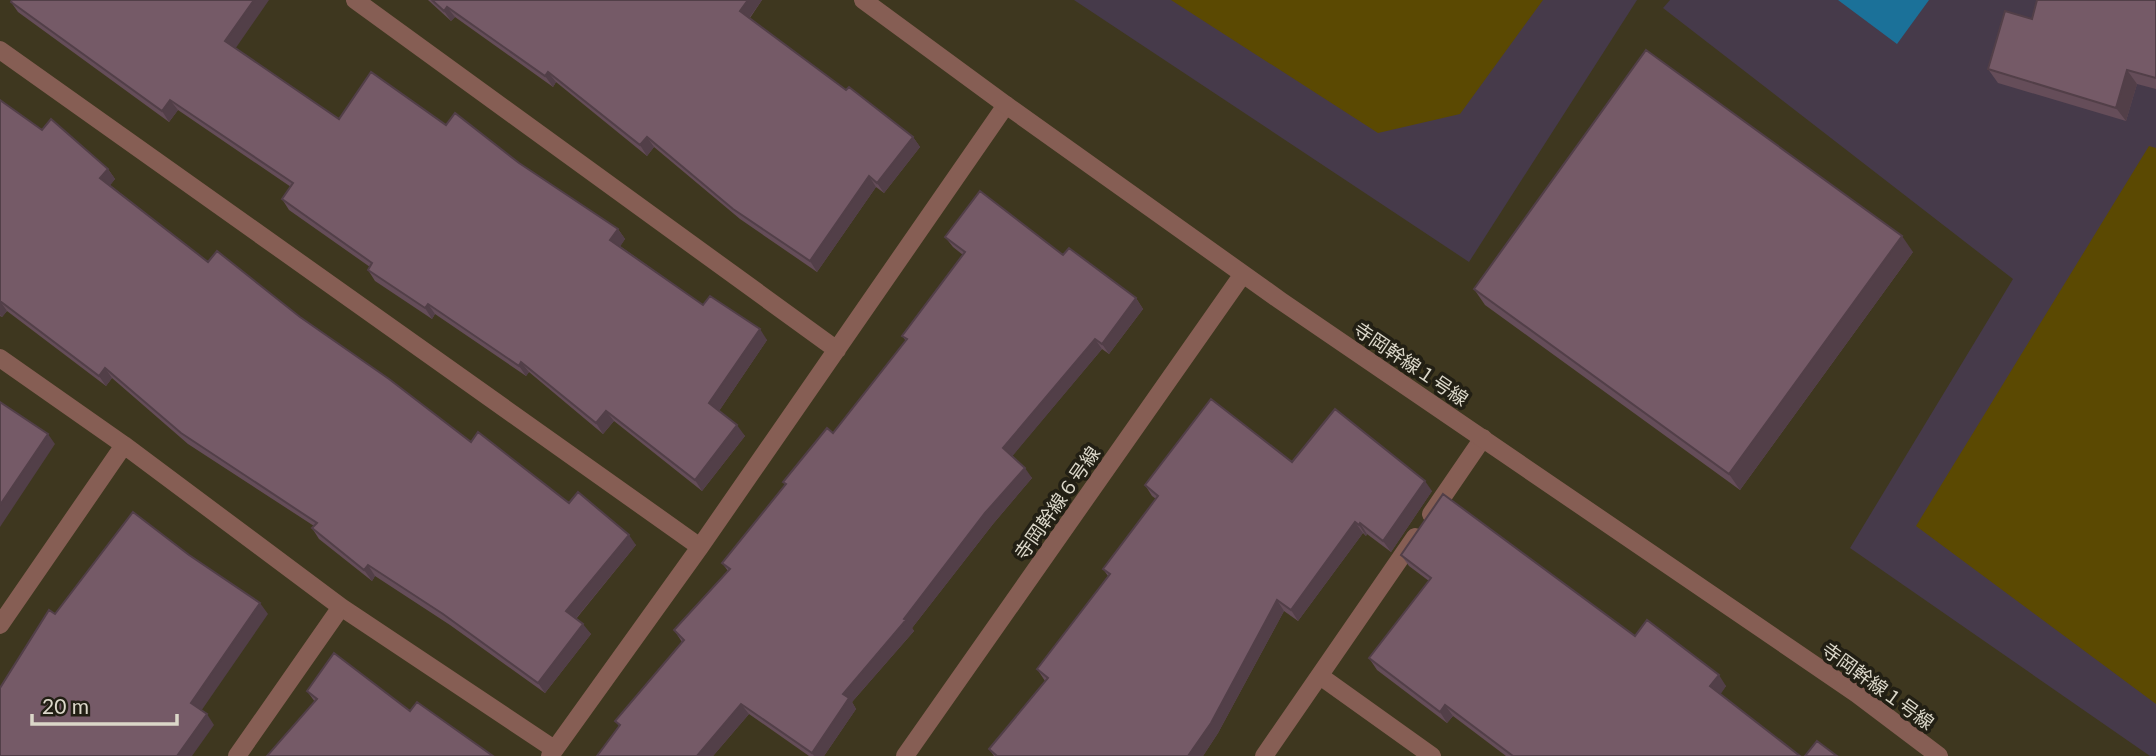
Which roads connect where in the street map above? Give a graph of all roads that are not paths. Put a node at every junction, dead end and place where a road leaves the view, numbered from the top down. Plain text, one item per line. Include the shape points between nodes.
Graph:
1 (355, 0) edge
2 (863, 0) edge
3 (0, 50) edge
4 (1006, 105) junction
5 (1243, 274) junction
6 (837, 350) junction
7 (0, 358) edge
8 (1483, 438) junction
9 (124, 445) junction
10 (700, 547) junction
11 (341, 607) junction
12 (0, 625) edge
13 (1320, 676) junction
14 (552, 753) edge
15 (237, 756) edge
16 (905, 756) edge
17 (1264, 756) edge
18 (1432, 756) edge
19 (1939, 756) edge

1 - 6 street
2 - 4 street, 寺岡幹線１号線
3 - 10 street
4 - 5 street, 寺岡幹線１号線
4 - 6 street
5 - 8 street, 寺岡幹線１号線
5 - 16 street, 寺岡幹線６号線
6 - 10 street
7 - 9 street
8 - 13 street
8 - 19 street, 寺岡幹線１号線 via 1857,694
9 - 11 street
9 - 12 street
10 - 14 street
11 - 14 street
11 - 15 street
13 - 17 street
13 - 18 street

